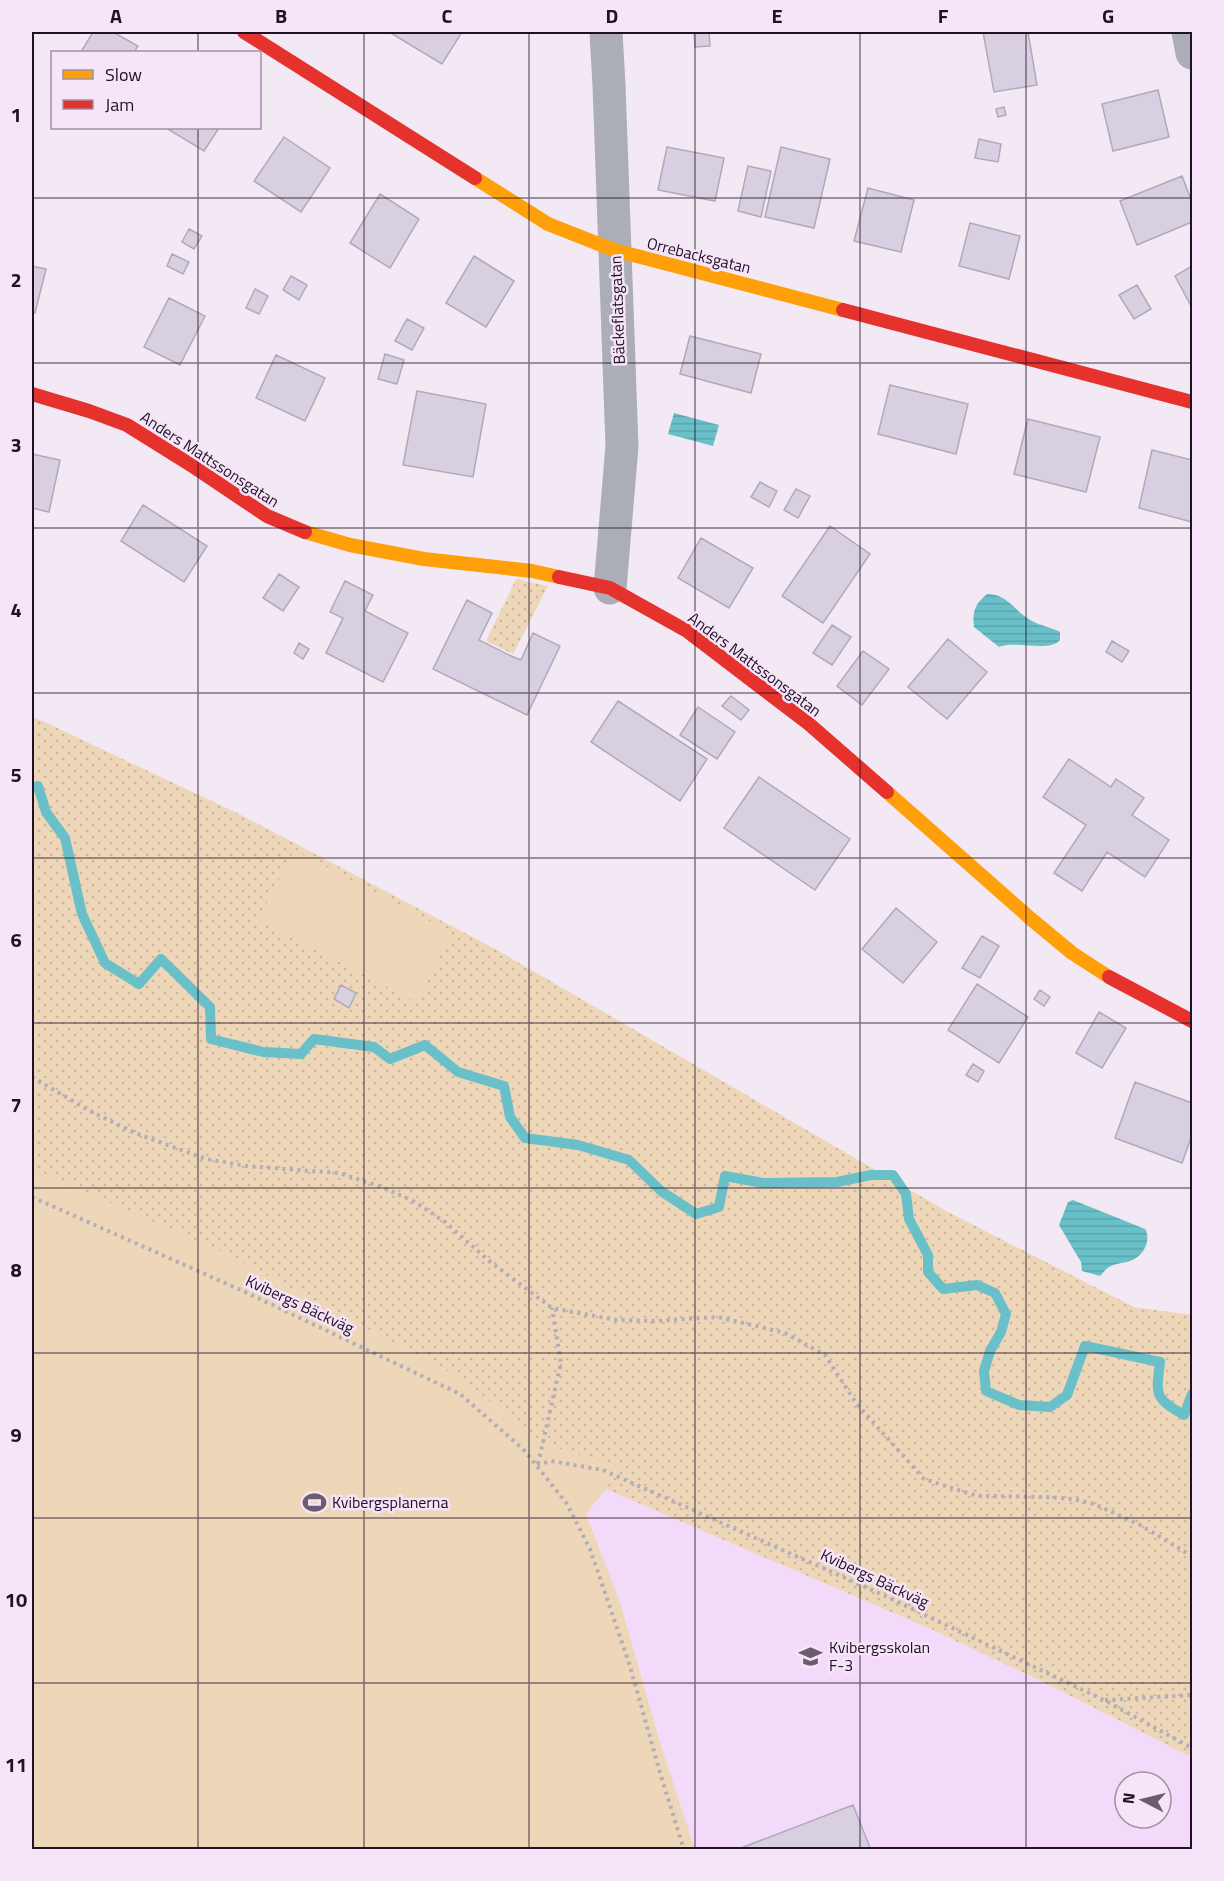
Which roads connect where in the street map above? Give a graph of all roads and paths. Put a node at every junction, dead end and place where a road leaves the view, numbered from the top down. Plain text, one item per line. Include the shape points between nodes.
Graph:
1 (244, 32) edge
2 (606, 32) edge
3 (1188, 32) edge
4 (1192, 53) edge
5 (614, 250) junction
6 (32, 394) edge
7 (1192, 402) edge
8 (610, 588) junction
9 (1192, 1021) edge
10 (32, 1077) edge
11 (32, 1197) edge
12 (552, 1308) junction
13 (537, 1465) junction
14 (1192, 1556) edge
15 (1192, 1695) edge
16 (1104, 1700) junction
17 (1192, 1748) edge
18 (684, 1850) edge

1 - 5 street, Orrebacksgatan via 548,224
2 - 5 street, Bäckeflatsgatan
3 - 4 street
5 - 7 street, Orrebacksgatan
5 - 8 street, Bäckeflatsgatan via 622,446
6 - 8 street, Anders Mattssonsgatan via 127,425 267,516 310,534 424,559 532,571
8 - 9 street, Anders Mattssonsgatan via 687,631 808,724 1072,953 1110,978
10 - 12 path via 135,1133 206,1160 339,1173 393,1192 445,1222
11 - 13 path, Kvibergs Bäckväg via 460,1394
12 - 13 path via 561,1363
12 - 14 path via 616,1320 718,1317 785,1333 825,1355 856,1403 924,1479 977,1496 1064,1498 1094,1504 1140,1525
13 - 16 path, Kvibergs Bäckväg via 551,1461 603,1470 881,1594
13 - 18 path, Kvibergs Bäckväg via 567,1504 590,1549 629,1663
15 - 16 path
16 - 17 path, Kvibergs Bäckväg

